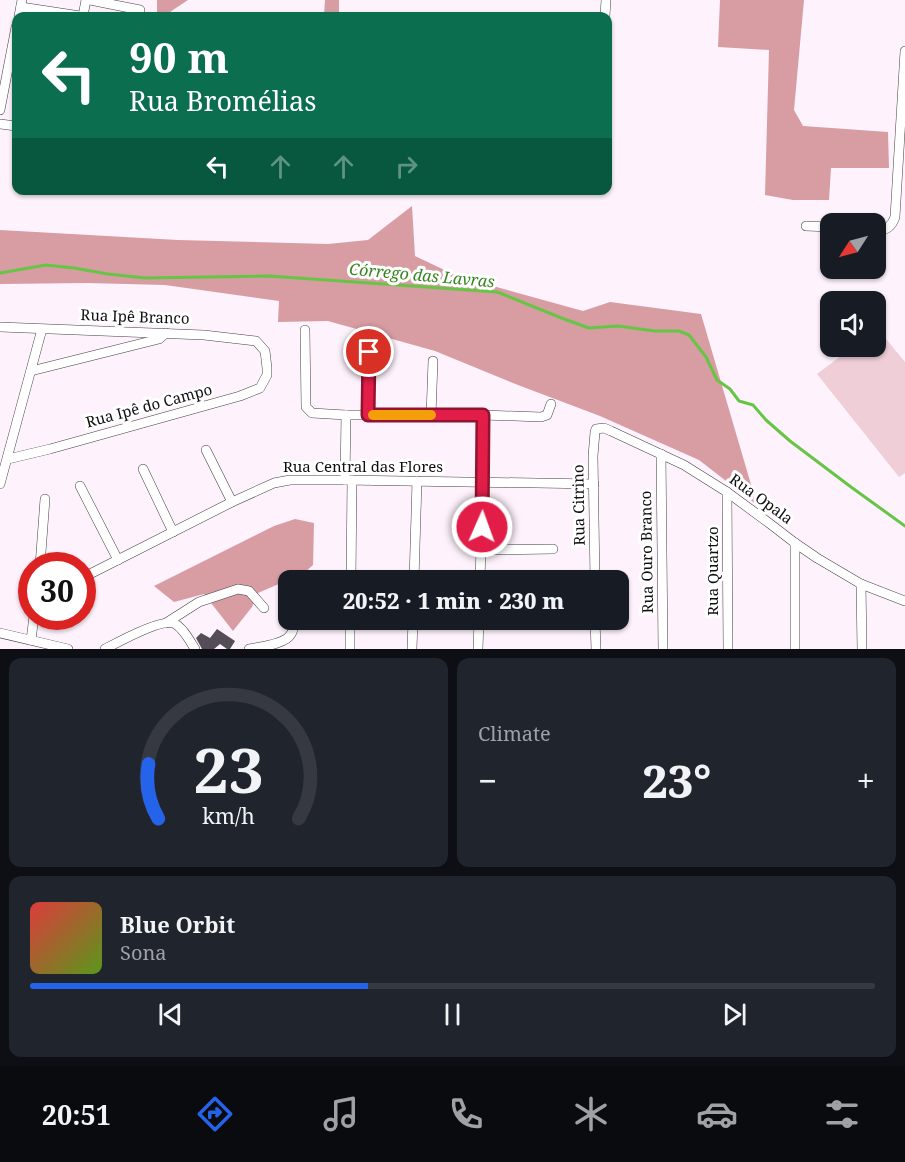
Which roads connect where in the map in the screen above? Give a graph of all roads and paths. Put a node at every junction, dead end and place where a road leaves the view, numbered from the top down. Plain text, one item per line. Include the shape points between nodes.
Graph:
1 (88, 0) edge
2 (20, 8) edge
3 (140, 10) dead end
4 (50, 12) edge
5 (12, 48) edge
6 (905, 51) edge
7 (0, 110) edge
8 (806, 226) dead end
9 (820, 227) edge
10 (886, 229) edge
11 (0, 327) edge
12 (42, 329) junction
13 (305, 330) dead end
14 (166, 333) junction
15 (265, 351) joint
16 (369, 352) dead end
17 (433, 361) dead end
18 (32, 371) junction
19 (551, 404) dead end
20 (346, 415) junction
21 (368, 415) junction
22 (431, 415) junction
23 (483, 415) junction
24 (596, 429) joint
25 (206, 450) dead end
26 (661, 454) junction
27 (8, 459) junction
28 (143, 469) dead end
29 (349, 480) junction
30 (417, 481) junction
31 (483, 482) junction
32 (0, 484) edge
33 (594, 484) junction
34 (80, 486) dead end
35 (727, 492) junction
36 (45, 499) dead end
37 (232, 502) junction
38 (173, 532) junction
39 (795, 543) junction
40 (553, 549) dead end
41 (481, 550) junction
42 (41, 552) edge
43 (118, 560) junction
44 (351, 570) edge
45 (414, 570) edge
46 (480, 570) edge
47 (595, 570) edge
48 (96, 571) edge
49 (861, 584) junction
50 (900, 600) edge
51 (264, 608) dead end
52 (905, 609) edge
53 (166, 623) junction
54 (32, 630) edge
55 (293, 630) edge
56 (350, 630) edge
57 (413, 630) edge
58 (479, 630) edge
59 (596, 630) edge
60 (0, 633) edge
61 (14, 637) junction
62 (31, 640) junction
63 (191, 647) edge
64 (15, 649) edge
65 (68, 649) edge
66 (105, 649) edge
67 (249, 649) edge
68 (350, 649) edge
69 (412, 649) edge
70 (478, 649) edge
71 (596, 649) edge
72 (663, 649) edge
73 (728, 649) edge
74 (795, 649) edge
75 (862, 649) edge

1 - 3 street
2 - 4 street
5 - 7 street
6 - 10 street via 895,217
8 - 9 street
11 - 12 street, Rua Ipê Branco
12 - 14 street, Rua Ipê Branco
12 - 18 street
13 - 20 street via 306,406 316,414
14 - 15 street, Rua Ipê Branco via 256,341
14 - 18 street via 159,339
15 - 27 street, Rua Ipê do Campo via 267,375 254,391
16 - 21 street
17 - 22 street
18 - 27 street
19 - 23 street via 547,415 541,417
20 - 21 street
20 - 29 street
21 - 22 street
22 - 23 street
23 - 31 street
24 - 26 street, Rua Opala via 604,428
24 - 33 street, Rua Citrino
25 - 37 street
26 - 35 street, Rua Opala
26 - 72 street, Rua Ouro Branco
27 - 32 street
28 - 38 street
29 - 30 street, Rua Central das Flores
29 - 37 street, Rua Central das Flores via 274,483
29 - 44 street
30 - 31 street, Rua Central das Flores
30 - 45 street
31 - 33 street, Rua Central das Flores
31 - 41 street
33 - 47 street, Rua Citrino
34 - 43 street
35 - 39 street, Rua Opala
35 - 73 street, Rua Quartzo
36 - 42 street
37 - 38 street, Rua Central das Flores
38 - 43 street, Rua Central das Flores
39 - 49 street, Rua Opala
39 - 74 street
40 - 41 street
41 - 46 street
43 - 48 street, Rua Central das Flores
49 - 50 street, Rua Opala
49 - 75 street
50 - 52 street
51 - 53 street via 249,591 238,589 199,602
53 - 63 street via 176,624
53 - 66 street
54 - 62 street
55 - 67 street via 287,639
56 - 68 street
57 - 69 street
58 - 70 street
59 - 71 street
60 - 61 street
61 - 62 street
61 - 64 street
62 - 65 street

